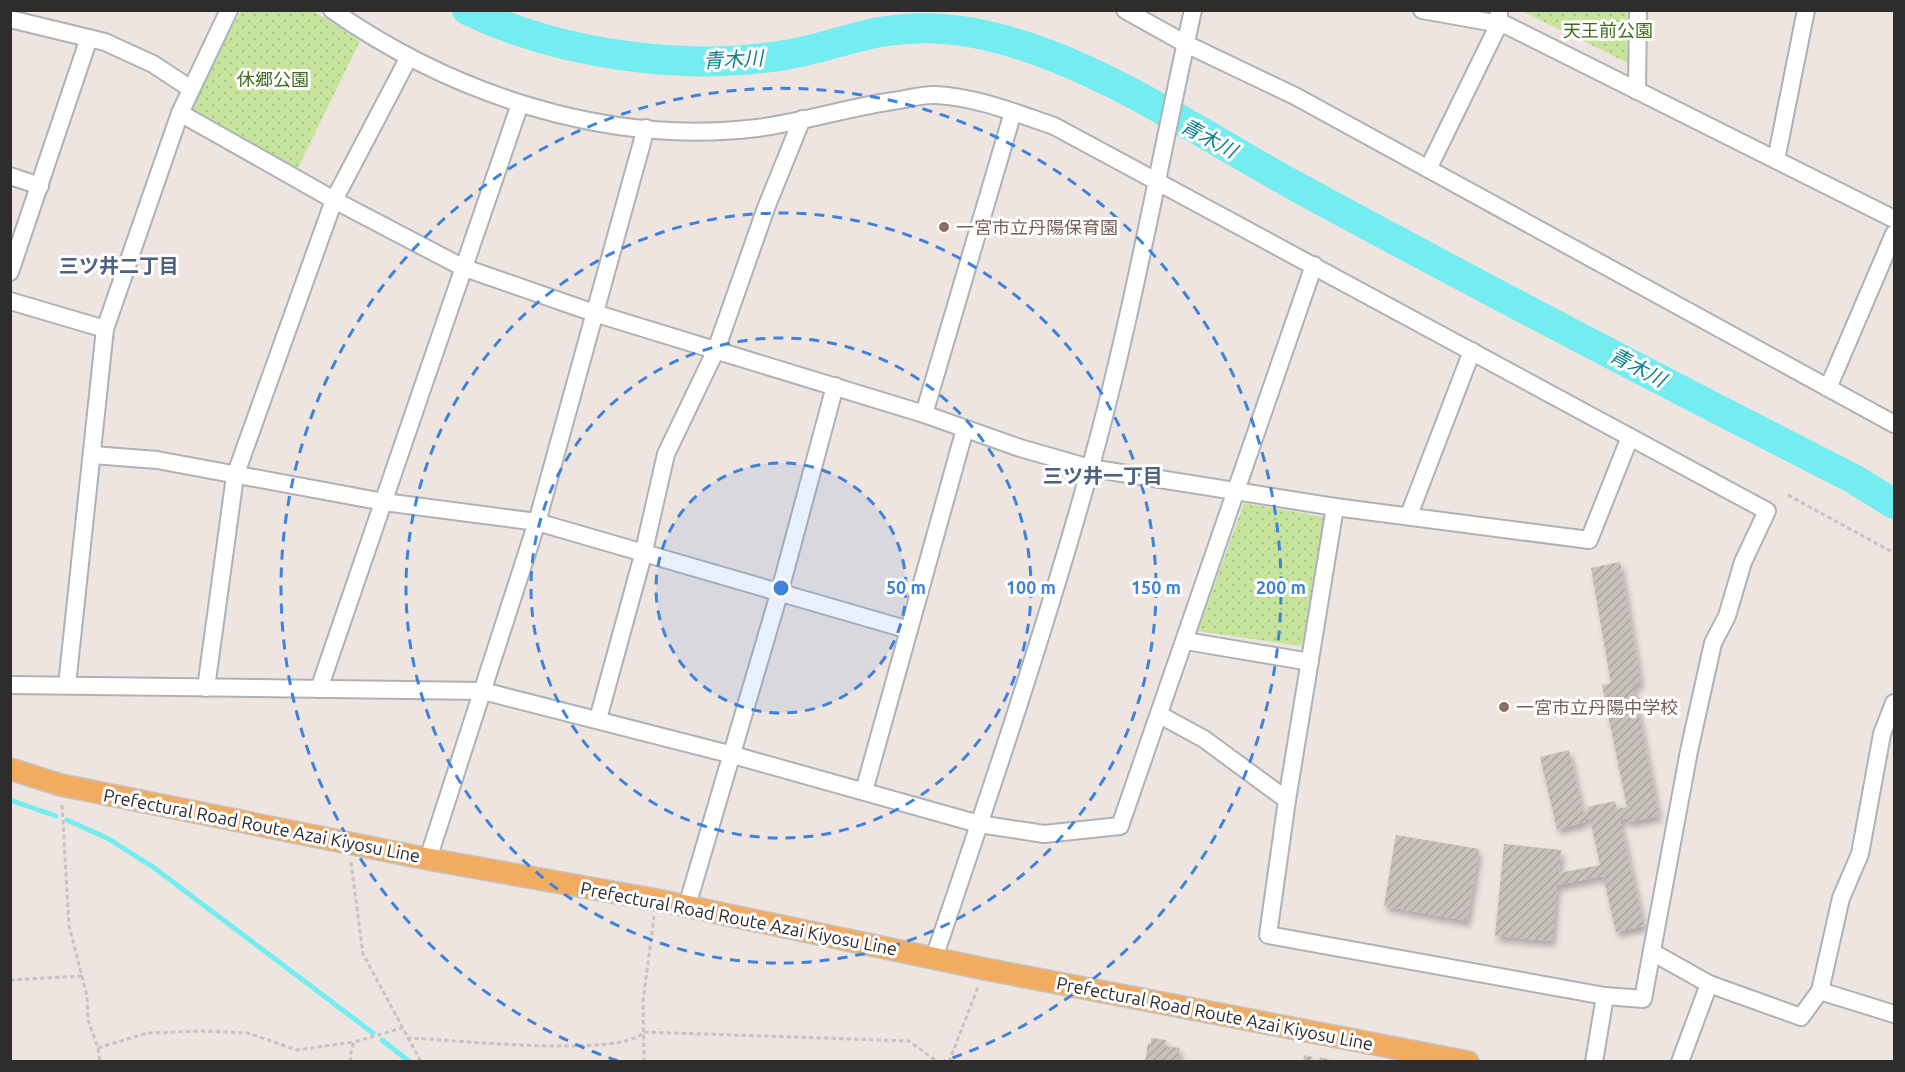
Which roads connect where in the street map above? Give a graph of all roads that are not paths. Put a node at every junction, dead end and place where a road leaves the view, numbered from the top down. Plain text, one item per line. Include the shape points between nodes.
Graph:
1 (229, 10) edge
2 (332, 10) edge
3 (1125, 10) edge
4 (1193, 10) edge
5 (1422, 10) edge
6 (1638, 10) edge
7 (1806, 10) edge
8 (1499, 17) edge
9 (10, 19) edge
10 (89, 38) junction
11 (1184, 51) junction
12 (409, 57) junction
13 (191, 89) junction
14 (1636, 91) junction
15 (520, 104) junction
16 (1012, 112) junction
17 (180, 113) junction
18 (802, 119) junction
19 (646, 128) junction
20 (1776, 160) junction
21 (1428, 169) junction
22 (10, 176) edge
23 (1156, 179) junction
24 (40, 186) junction
25 (334, 200) junction
26 (1894, 219) edge
27 (1894, 234) edge
28 (1314, 265) junction
29 (462, 267) junction
30 (10, 272) edge
31 (10, 301) edge
32 (594, 313) junction
33 (105, 329) junction
34 (716, 350) junction
35 (1472, 351) junction
36 (835, 386) junction
37 (1828, 388) junction
38 (924, 414) junction
39 (1894, 424) edge
40 (965, 429) junction
41 (1630, 437) junction
42 (93, 455) junction
43 (1090, 468) junction
44 (235, 476) junction
45 (1237, 491) junction
46 (384, 502) junction
47 (1335, 507) junction
48 (1408, 515) junction
49 (537, 522) junction
50 (643, 555) junction
51 (779, 594) junction
52 (909, 630) junction
53 (1186, 641) junction
54 (1310, 662) junction
55 (10, 685) edge
56 (67, 685) junction
57 (206, 688) junction
58 (319, 689) junction
59 (483, 691) junction
60 (1894, 703) edge
61 (1160, 715) junction
62 (598, 719) junction
63 (1889, 732) edge
64 (733, 755) junction
65 (10, 769) edge
66 (864, 791) junction
67 (1287, 800) junction
68 (979, 824) junction
69 (428, 859) junction
70 (687, 906) junction
71 (1652, 952) junction
72 (934, 958) junction
73 (1709, 984) junction
74 (1820, 991) junction
75 (1605, 996) junction
76 (1894, 1014) edge
77 (1409, 1056) edge
78 (1468, 1062) edge
79 (1594, 1062) edge
80 (1680, 1062) edge

1 - 13 street
2 - 12 street
3 - 11 street
4 - 11 street
5 - 8 street
6 - 14 street
7 - 20 street
8 - 14 street via 1506,25
8 - 21 street
9 - 10 street
10 - 13 street via 153,64
10 - 24 street
11 - 21 street via 1295,96
11 - 23 street
12 - 15 street via 466,85
12 - 25 street
13 - 17 street
14 - 20 street
15 - 19 street
15 - 29 street
16 - 18 street via 974,100 934,95
16 - 23 street via 1054,126
16 - 38 street
17 - 25 street
17 - 33 street
18 - 19 street via 758,128 703,132
18 - 34 street
19 - 32 street
20 - 26 street
21 - 37 street
22 - 24 street
23 - 28 street
23 - 43 street
24 - 30 street
25 - 29 street
25 - 44 street
27 - 37 street
28 - 35 street
28 - 45 street
29 - 32 street
29 - 46 street
31 - 33 street
32 - 34 street
32 - 49 street
33 - 42 street
34 - 36 street
34 - 50 street via 666,454
35 - 41 street
35 - 48 street
36 - 38 street
36 - 51 street
37 - 39 street
38 - 40 street
40 - 43 street
40 - 52 street
41 - 48 street via 1589,540
41 - 71 street via 1767,511 1713,643
42 - 44 street via 157,460
42 - 56 street
43 - 45 street
43 - 68 street
44 - 46 street
44 - 57 street
45 - 47 street
45 - 53 street
46 - 49 street
46 - 58 street
47 - 48 street
47 - 54 street
49 - 50 street
49 - 59 street
50 - 51 street
50 - 62 street
51 - 52 street
51 - 64 street
52 - 66 street
53 - 54 street
53 - 61 street
54 - 67 street
55 - 56 street
56 - 57 street
57 - 58 street
58 - 59 street
59 - 62 street
59 - 69 street
60 - 63 street
61 - 67 street via 1204,739
61 - 68 street via 1120,826 1044,834
62 - 64 street
63 - 74 street via 1860,854 1841,898
64 - 66 street
64 - 70 street
65 - 69 main road, Prefectural Road Route Azai Kiyosu Line via 61,785
66 - 68 street
67 - 75 street via 1268,935
68 - 72 street
69 - 70 main road, Prefectural Road Route Azai Kiyosu Line
70 - 72 main road, Prefectural Road Route Azai Kiyosu Line
71 - 73 street
71 - 75 street via 1643,999
72 - 77 main road, Prefectural Road Route Azai Kiyosu Line
73 - 74 street via 1801,1017
73 - 80 street
74 - 76 street
75 - 79 street
77 - 78 main road, Prefectural Road Route Azai Kiyosu Line

